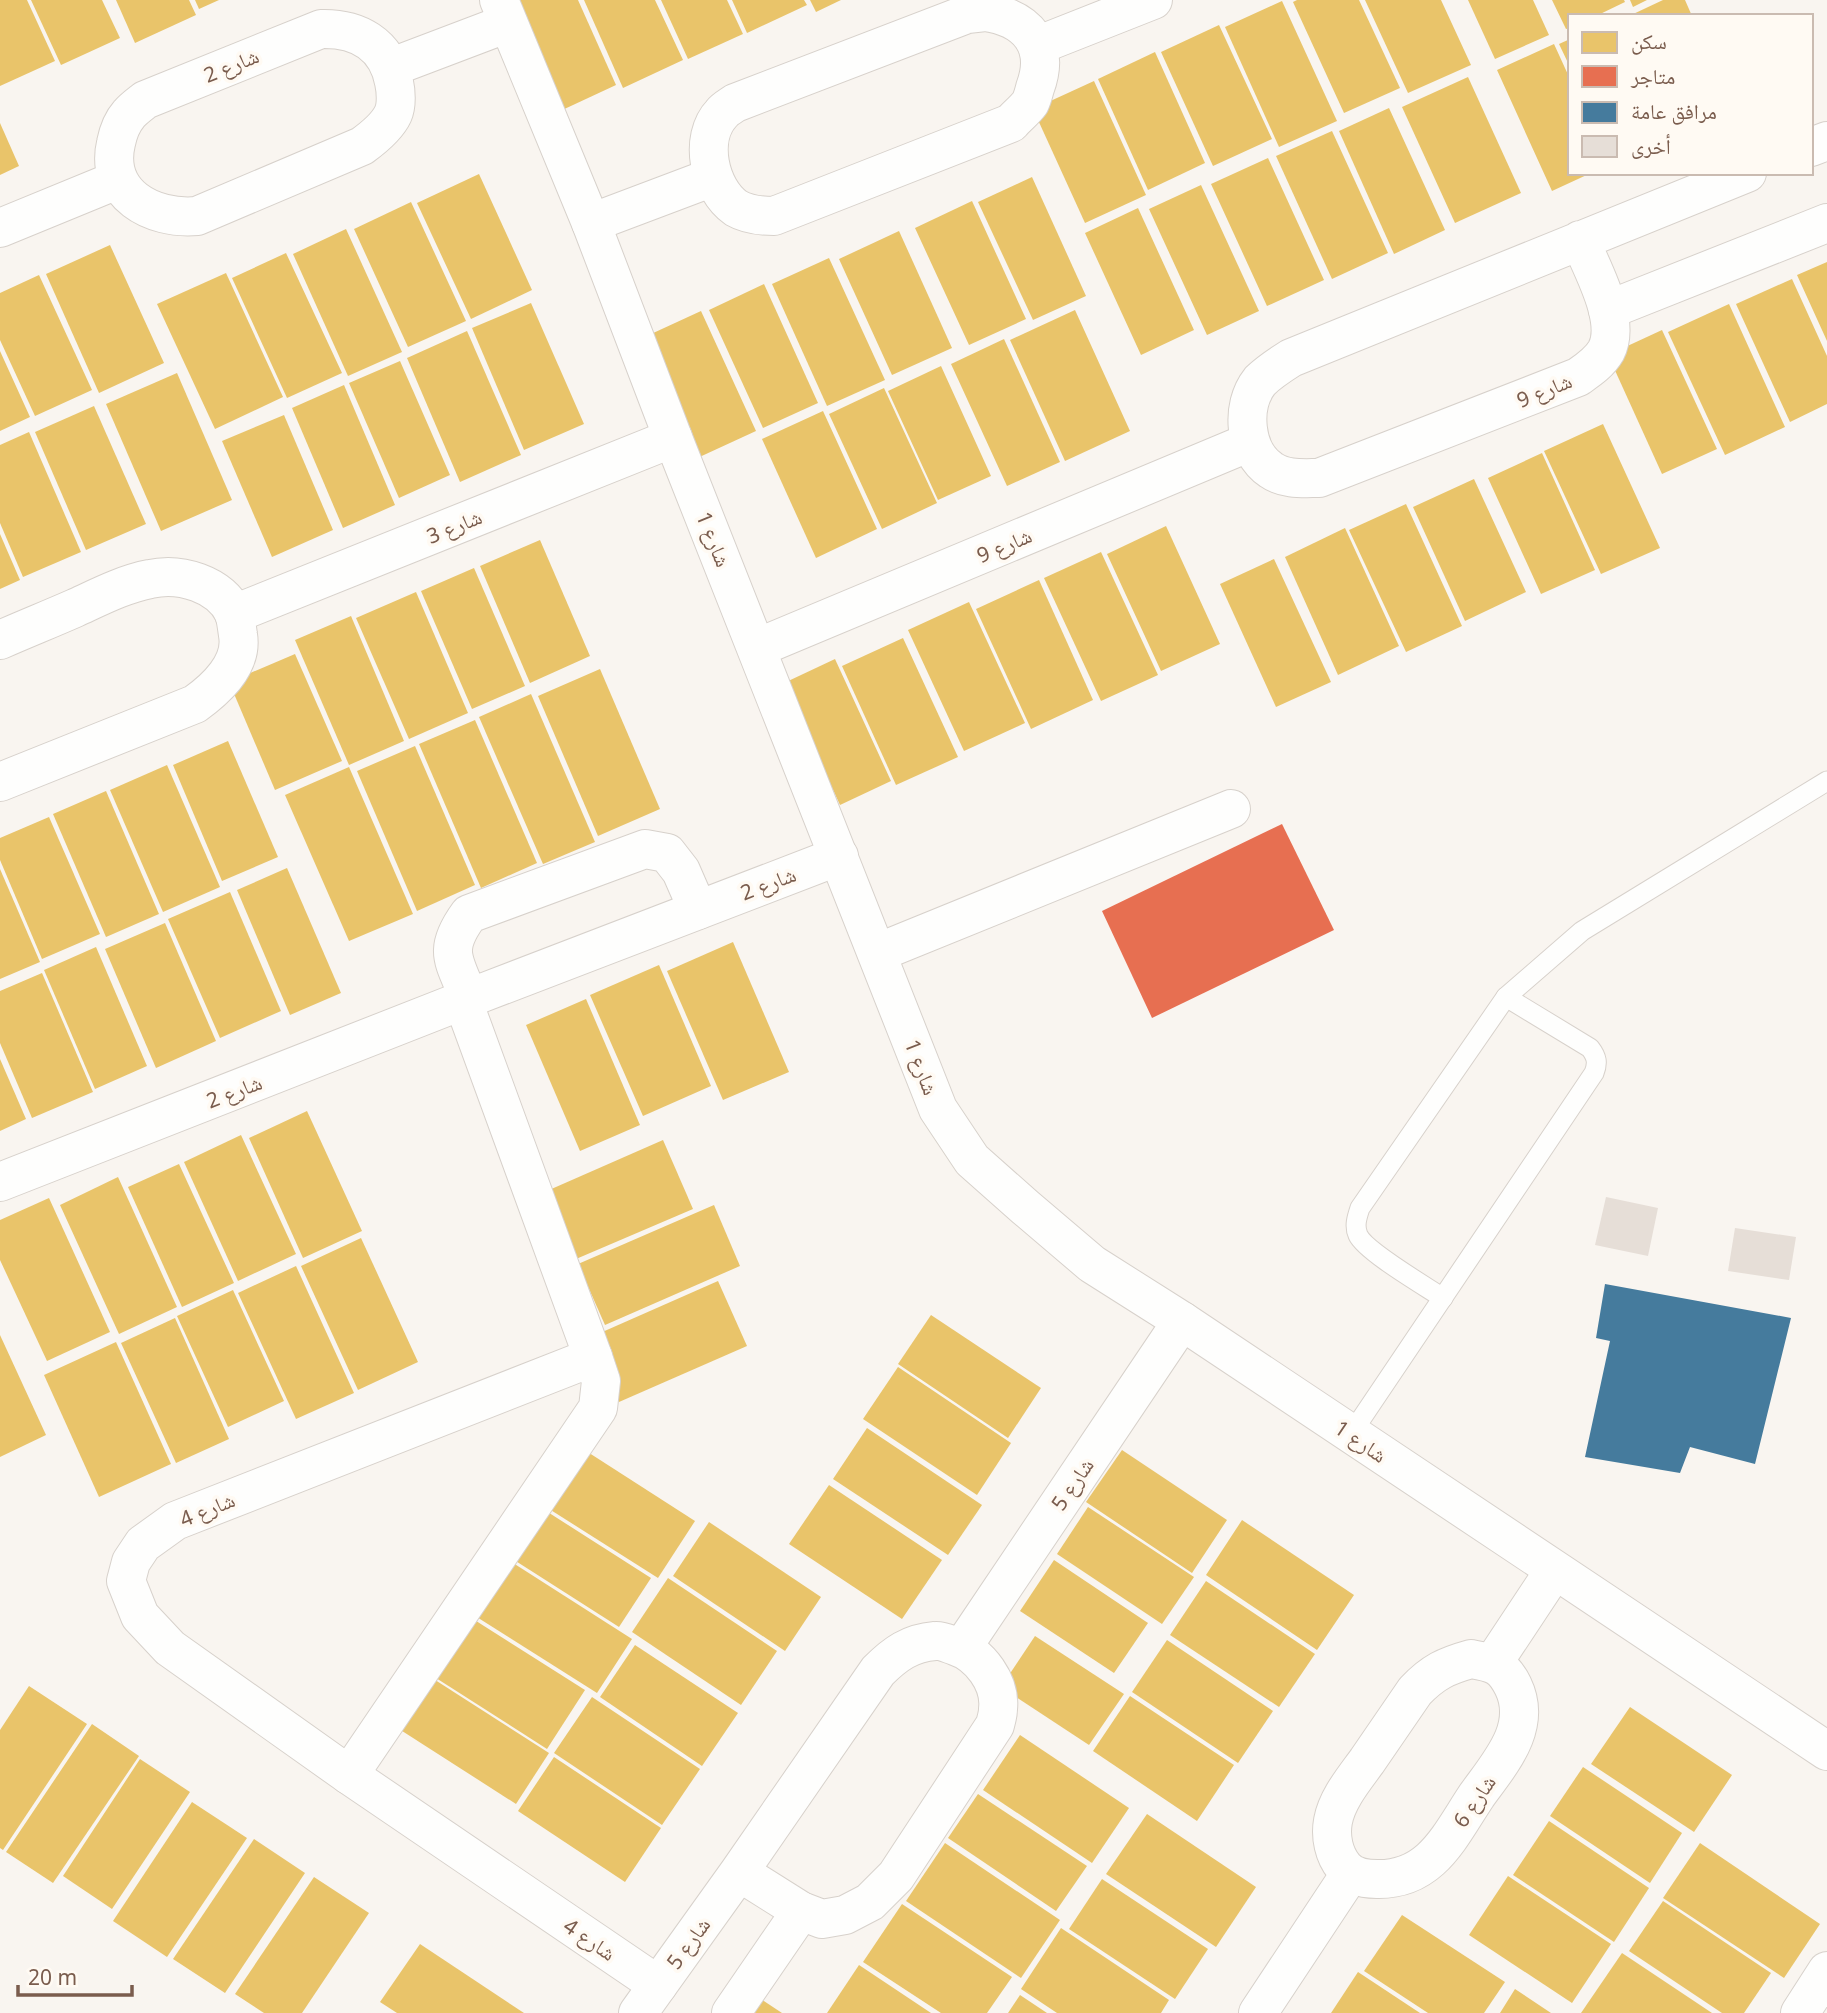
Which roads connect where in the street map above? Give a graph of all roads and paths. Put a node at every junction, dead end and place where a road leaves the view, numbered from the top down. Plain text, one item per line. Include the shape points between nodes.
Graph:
1 (1153, 0) edge
2 (504, 11) edge
3 (1038, 45) junction
4 (392, 68) junction
5 (1742, 175) edge
6 (713, 177) junction
7 (117, 180) junction
8 (591, 223) junction
9 (1827, 223) edge
10 (0, 228) edge
11 (1580, 240) junction
12 (1608, 310) junction
13 (673, 438) junction
14 (1250, 442) junction
15 (234, 614) junction
16 (0, 640) edge
17 (757, 649) junction
18 (1827, 781) edge
19 (0, 782) edge
20 (1231, 809) dead end
21 (839, 856) junction
22 (698, 910) junction
23 (877, 953) junction
24 (1506, 997) junction
25 (466, 1000) junction
26 (0, 1182) edge
27 (1443, 1298) junction
28 (1182, 1321) junction
29 (593, 1357) junction
30 (1351, 1434) junction
31 (1554, 1570) junction
32 (962, 1648) junction
33 (1493, 1663) junction
34 (1827, 1751) edge
35 (349, 1775) junction
36 (739, 1872) junction
37 (1350, 1874) junction
38 (801, 1911) junction
39 (1827, 1971) edge
40 (648, 1999) edge
41 (731, 2013) edge
42 (1258, 2013) edge
43 (1800, 2013) edge

1 - 3 street
2 - 4 street
2 - 8 street, شارع 1
3 - 6 street via 1022,25 1004,14 967,14 735,103 720,114 711,133 708,155
3 - 6 street via 1038,80 1029,104 1010,123 774,216 755,216 737,208 723,196
4 - 7 street via 397,93 393,114 377,135 362,146 197,216 157,212 135,201
4 - 7 street, شارع 2 via 375,45 357,34 321,29 145,100 118,132 114,153
5 - 11 street
6 - 8 street
7 - 10 street
8 - 13 street, شارع 1
9 - 12 street
11 - 12 street, شارع 9
11 - 14 street via 1291,358 1259,383 1250,405
12 - 14 street, شارع 9 via 1612,330 1606,350 1578,377 1320,478 1295,479 1272,471
13 - 15 street, شارع 3
13 - 17 street, شارع 1
14 - 17 street, شارع 9
15 - 16 street via 218,592 198,582 151,578
15 - 19 street via 239,642 233,663 216,689 195,704
17 - 21 street, شارع 1
18 - 24 lane via 1582,931
20 - 23 street
21 - 22 street, شارع 2
21 - 23 street, شارع 1
22 - 25 street, شارع 2
22 - 25 street via 681,871 667,853 645,849 469,914 457,932 452,953
23 - 28 street, شارع 1 via 938,1109 972,1160 1092,1264
24 - 27 lane via 1360,1208 1356,1223 1357,1234 1367,1247
24 - 27 lane via 1590,1048 1597,1064
25 - 26 street, شارع 2
25 - 29 street
27 - 30 lane
28 - 30 street, شارع 1
28 - 32 street, شارع 5
29 - 35 street via 601,1381 598,1408
29 - 35 street, شارع 4 via 175,1521 143,1544 131,1562 126,1581 140,1616 170,1648
30 - 31 street, شارع 1
31 - 33 street
31 - 34 street, شارع 1
32 - 36 street, شارع 5 via 937,1640 914,1645 878,1671
32 - 38 street via 983,1664 994,1686 999,1707 995,1725 896,1876 870,1902 845,1915 822,1919
33 - 37 street via 1471,1659 1428,1676 1342,1796 1333,1821 1333,1846
33 - 37 street, شارع 6 via 1508,1677 1519,1698 1520,1718 1512,1744 1436,1857 1392,1880
35 - 40 street, شارع 4
36 - 38 street
36 - 40 street, شارع 5
37 - 42 street
38 - 41 street
39 - 43 street

